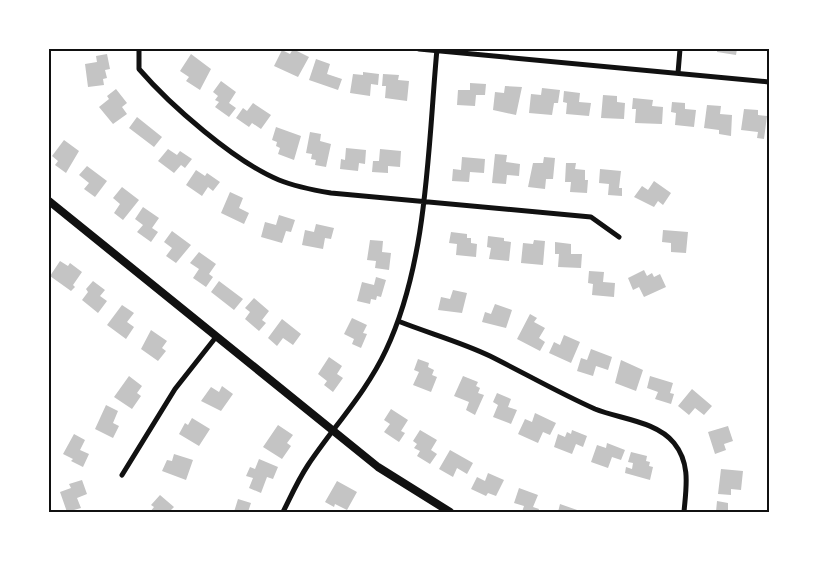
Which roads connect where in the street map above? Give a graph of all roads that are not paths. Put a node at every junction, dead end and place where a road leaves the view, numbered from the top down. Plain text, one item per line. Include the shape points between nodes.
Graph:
1 (139, 49) edge
2 (419, 49) edge
3 (680, 49) edge
4 (437, 50) edge
5 (678, 73) junction
6 (769, 82) edge
7 (49, 200) edge
8 (423, 201) junction
9 (619, 237) dead end
10 (398, 321) junction
11 (216, 337) junction
12 (333, 432) junction
13 (122, 475) dead end
14 (283, 512) edge
15 (450, 512) edge
16 (684, 512) edge

1 - 8 street via 139,69 151,83 254,168 303,188
2 - 4 street
3 - 5 street
4 - 5 street
4 - 8 street
5 - 6 street
7 - 11 street
8 - 9 street via 591,217
8 - 10 street via 412,273
10 - 12 street via 367,386
10 - 16 street via 480,352 550,390 662,432 682,454 686,469
11 - 12 street
11 - 13 street via 175,389
12 - 14 street via 307,466
12 - 15 street via 378,467

